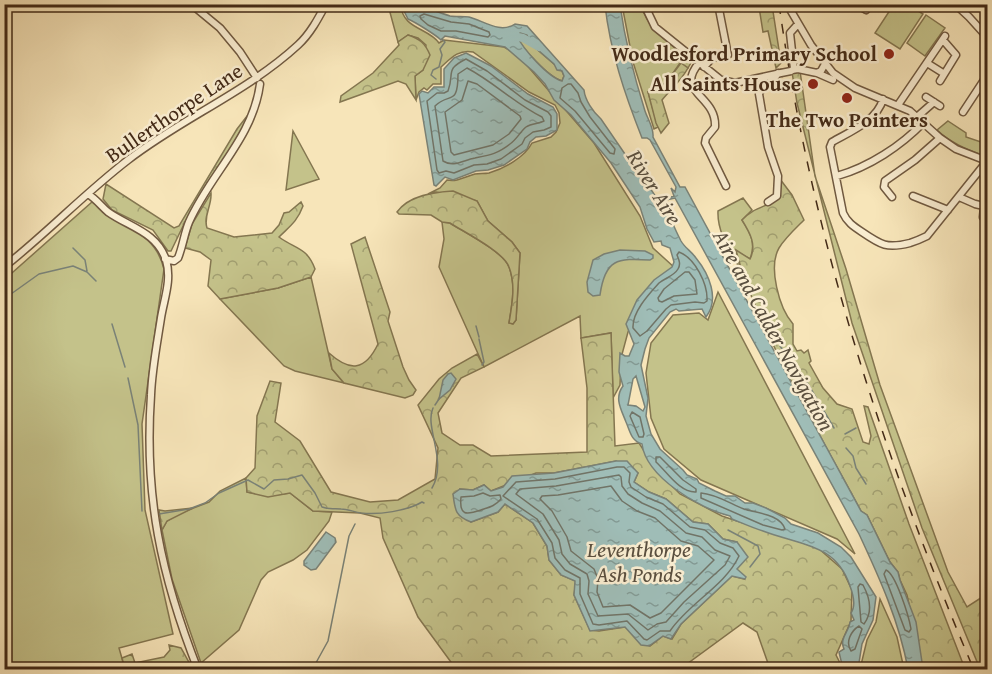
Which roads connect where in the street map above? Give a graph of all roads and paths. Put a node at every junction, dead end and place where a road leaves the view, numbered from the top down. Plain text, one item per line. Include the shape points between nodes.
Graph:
1 (191, 4) edge
2 (326, 4) edge
3 (644, 4) edge
4 (718, 4) edge
5 (789, 4) edge
6 (856, 4) edge
7 (871, 4) edge
8 (955, 4) edge
9 (798, 24) junction
10 (987, 38) edge
11 (927, 63) junction
12 (825, 64) junction
13 (701, 65) junction
14 (794, 70) junction
15 (780, 73) junction
16 (817, 73) junction
17 (943, 74) junction
18 (987, 74) edge
19 (833, 77) junction
20 (259, 81) junction
21 (940, 81) dead end
22 (926, 97) dead end
23 (883, 99) junction
24 (898, 105) junction
25 (963, 112) dead end
26 (921, 119) junction
27 (940, 138) junction
28 (987, 161) edge
29 (837, 176) junction
30 (726, 186) dead end
31 (88, 194) junction
32 (913, 196) dead end
33 (959, 196) junction
34 (892, 197) dead end
35 (768, 202) dead end
36 (986, 207) edge
37 (948, 210) junction
38 (987, 218) edge
39 (165, 259) junction
40 (4, 267) edge
41 (198, 669) edge

1 - 20 street via 220,28
2 - 20 street, Bullerthorpe Lane via 298,44
3 - 13 street via 655,27
4 - 13 street via 728,55
5 - 9 street
6 - 7 street via 866,10
8 - 10 street
9 - 12 street
9 - 14 street via 790,33
11 - 17 street
11 - 17 street via 944,38 956,55
11 - 24 street
12 - 16 street
12 - 19 street
13 - 15 street via 735,83
13 - 30 street via 690,75 690,82 715,119 715,127 705,142
14 - 15 street, bridge
14 - 16 street
15 - 35 street via 759,94 763,129 778,176 777,196
16 - 19 street
17 - 21 street
18 - 25 street
19 - 23 street
20 - 31 street, Bullerthorpe Lane via 142,150
20 - 39 street via 249,122 189,223 178,258
22 - 26 street via 937,104
23 - 24 street
23 - 29 street via 874,117 832,142
24 - 26 street
26 - 27 street
26 - 29 street via 903,142 855,171
27 - 28 street
27 - 34 street via 886,179 884,187
28 - 33 street
29 - 37 street via 847,221 887,247 922,239
31 - 39 street via 107,211 143,231
31 - 40 street, Bullerthorpe Lane
32 - 37 street
33 - 36 street
33 - 37 street
36 - 38 street via 983,217
39 - 41 street via 168,285 151,393 150,490 162,564

